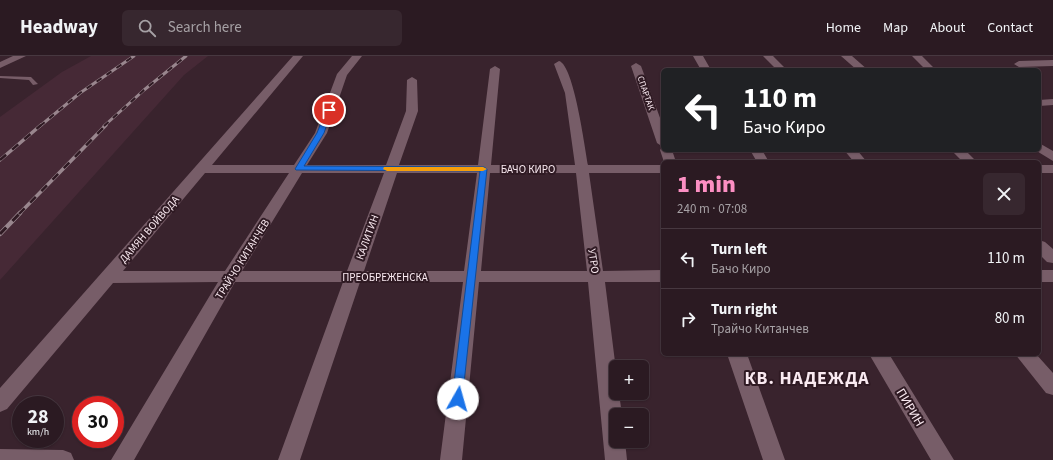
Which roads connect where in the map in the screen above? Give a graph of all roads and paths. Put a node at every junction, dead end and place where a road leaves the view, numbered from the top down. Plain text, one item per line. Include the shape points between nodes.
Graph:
1 (21, 56) edge
2 (298, 56) edge
3 (357, 56) edge
4 (698, 56) edge
5 (768, 56) edge
6 (846, 56) edge
7 (917, 56) edge
8 (1053, 63) edge
9 (559, 64) dead end
10 (1018, 64) dead end
11 (0, 65) edge
12 (636, 66) dead end
13 (705, 68) edge
14 (780, 68) edge
15 (861, 68) edge
16 (929, 68) edge
17 (495, 69) dead end
18 (0, 77) edge
19 (412, 80) dead end
20 (35, 84) dead end
21 (661, 137) edge
22 (1041, 148) edge
23 (852, 152) edge
24 (958, 152) edge
25 (1053, 157) edge
26 (859, 160) edge
27 (968, 160) edge
28 (201, 169) junction
29 (299, 169) junction
30 (391, 169) junction
31 (484, 169) junction
32 (582, 169) junction
33 (661, 169) edge
34 (1041, 169) edge
35 (1053, 169) edge
36 (1041, 247) edge
37 (1053, 258) edge
38 (661, 276) edge
39 (1041, 276) edge
40 (1053, 276) edge
41 (108, 277) junction
42 (230, 277) junction
43 (352, 277) junction
44 (472, 277) junction
45 (596, 277) junction
46 (738, 356) edge
47 (880, 356) edge
48 (1027, 356) edge
49 (1053, 387) edge
50 (0, 403) edge
51 (0, 459) edge
52 (63, 460) edge
53 (122, 460) edge
54 (289, 460) edge
55 (451, 460) edge
56 (616, 460) edge
57 (774, 460) edge
58 (943, 460) edge

1 - 11 street
2 - 28 street, ДАМЯН ВОЙВОДА
3 - 29 street, ТРАЙЧО КИТАНЧЕВ via 342,74 321,133
4 - 13 street
5 - 14 street
6 - 15 street
7 - 16 street
8 - 10 street
9 - 32 street, УТРО via 570,93
12 - 21 street, СПАРТАК
17 - 31 street
18 - 20 lane via 31,79
19 - 30 street, КАЛИТИН via 412,111
22 - 25 street
23 - 26 street
24 - 27 street
28 - 29 street, БАЧО КИРО
28 - 41 street, ДАМЯН ВОЙВОДА
29 - 30 street, БАЧО КИРО
29 - 42 street, ТРАЙЧО КИТАНЧЕВ
30 - 31 street, БАЧО КИРО
30 - 43 street, КАЛИТИН
31 - 32 street, БАЧО КИРО
31 - 44 street
32 - 33 street, БАЧО КИРО
32 - 45 street, УТРО
34 - 35 street
36 - 37 street
38 - 45 street, ПРЕОБРЕЖЕНСКА
39 - 40 street
41 - 42 street, ПРЕОБРЕЖЕНСКА
41 - 50 street, ДАМЯН ВОЙВОДА
42 - 43 street, ПРЕОБРЕЖЕНСКА
42 - 53 street, ТРАЙЧО КИТАНЧЕВ
43 - 44 street, ПРЕОБРЕЖЕНСКА
43 - 54 street, КАЛИТИН
44 - 45 street, ПРЕОБРЕЖЕНСКА
44 - 55 street
45 - 56 street, УТРО
46 - 57 street
47 - 58 street, ПИРИН
48 - 49 street
51 - 52 street

